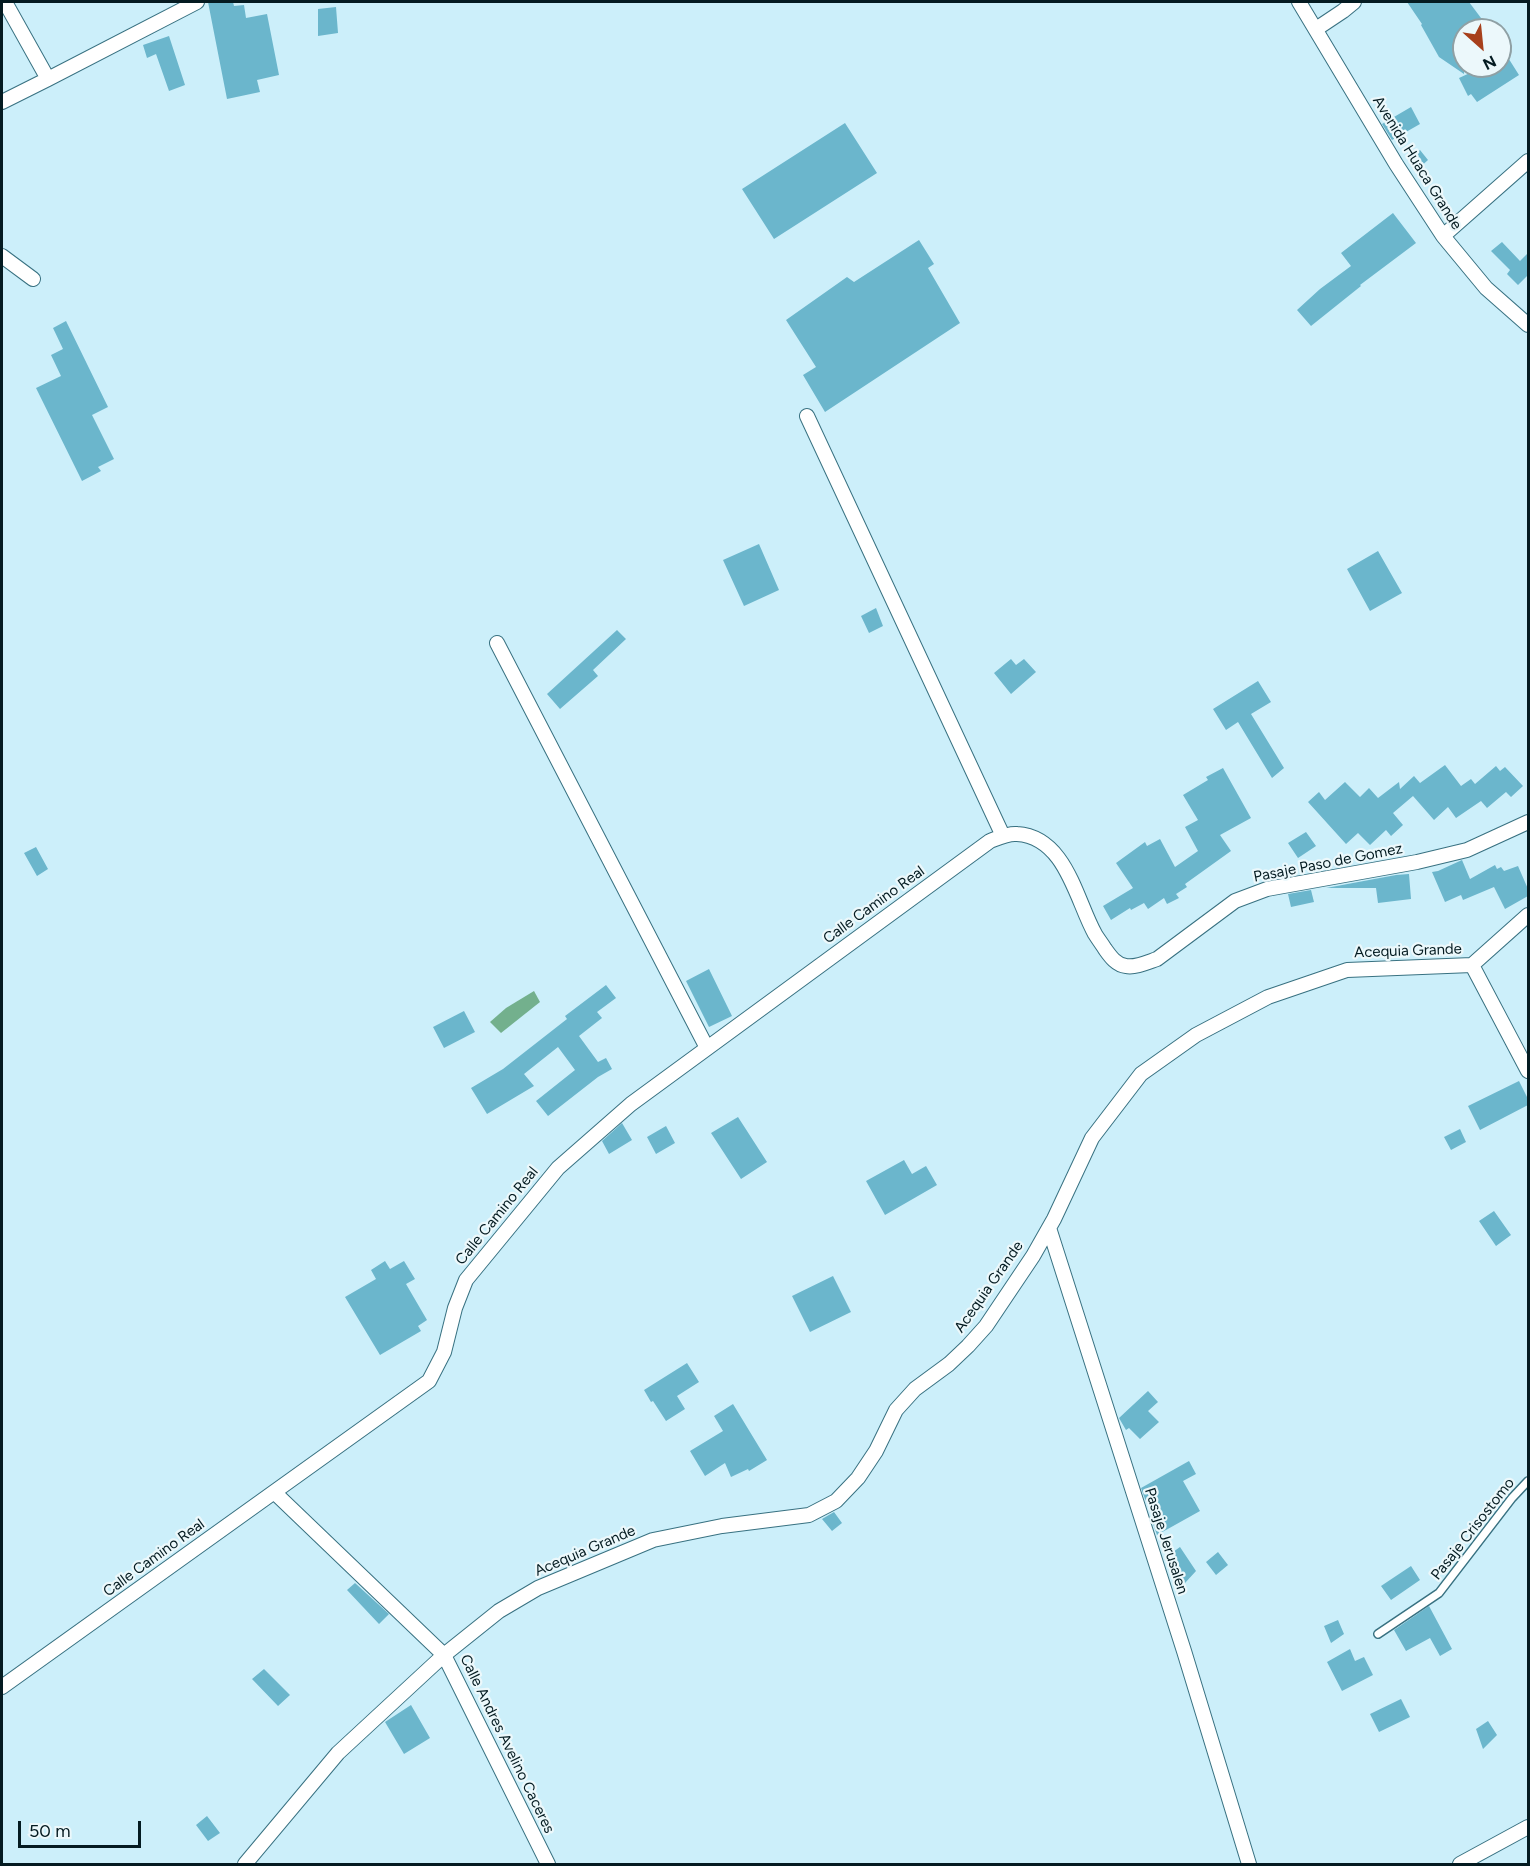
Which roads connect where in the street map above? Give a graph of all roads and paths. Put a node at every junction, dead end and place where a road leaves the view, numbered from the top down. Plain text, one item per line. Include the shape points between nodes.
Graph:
1 (5, 2) edge
2 (198, 2) edge
3 (1299, 2) edge
4 (1354, 2) edge
5 (1316, 29) junction
6 (48, 79) junction
7 (2, 102) edge
8 (1528, 161) edge
9 (1443, 236) junction
10 (2, 256) edge
11 (33, 279) dead end
12 (1528, 325) edge
13 (807, 416) dead end
14 (497, 643) dead end
15 (1528, 822) edge
16 (1002, 836) junction
17 (1528, 915) edge
18 (1472, 965) junction
19 (707, 1048) junction
20 (1528, 1071) edge
21 (1049, 1228) junction
22 (1528, 1481) edge
23 (274, 1492) junction
24 (1378, 1634) dead end
25 (444, 1654) junction
26 (2, 1687) edge
27 (1528, 1827) edge
28 (245, 1864) edge
29 (548, 1864) edge
30 (1249, 1864) edge
31 (1460, 1864) edge

1 - 6 street
2 - 6 street
3 - 5 street, Avenida Huaca Grande
4 - 5 street
5 - 9 street, Avenida Huaca Grande
6 - 7 street
8 - 9 street
9 - 12 street, Avenida Huaca Grande via 1486,288
10 - 11 street
13 - 16 street
14 - 19 street
15 - 16 street, Pasaje Paso de Gomez via 1467,850 1267,889 1235,901 1157,958 1126,966 1113,960 1095,934 1065,867 1052,851 1034,839 1017,834
16 - 19 street, Calle Camino Real
17 - 18 street, Acequia Grande
18 - 20 street
18 - 21 street, Acequia Grande via 1347,970 1268,997 1196,1035 1141,1074 1092,1138
19 - 23 street, Calle Camino Real via 631,1104 558,1168 466,1280 444,1352 429,1381
21 - 25 street, Acequia Grande via 986,1326 896,1410 858,1479 836,1501 809,1515 653,1540 538,1588 499,1611
21 - 30 street, Pasaje Jerusalen
22 - 24 lane, Pasaje Crisostomo via 1439,1593
23 - 25 street, Calle Andres Avelino Caceres
23 - 26 street, Calle Camino Real
25 - 28 street, Acequia Grande via 338,1753
25 - 29 street, Calle Andres Avelino Caceres
27 - 31 street

